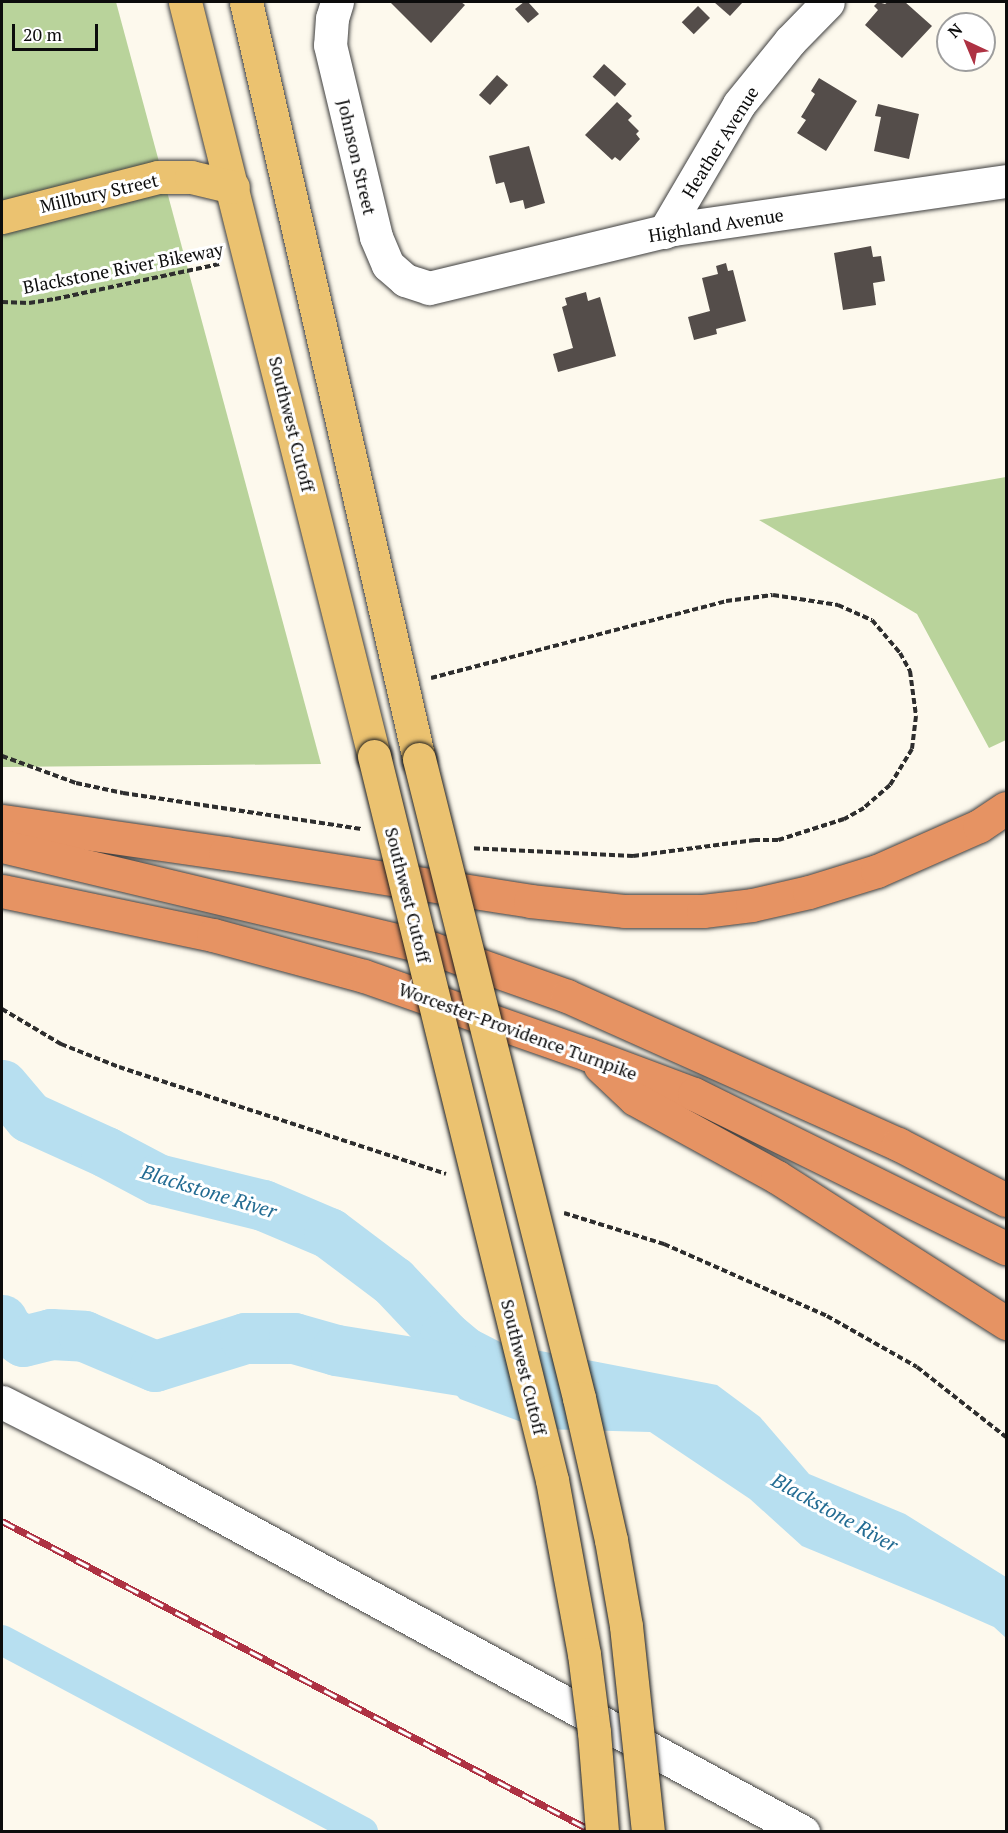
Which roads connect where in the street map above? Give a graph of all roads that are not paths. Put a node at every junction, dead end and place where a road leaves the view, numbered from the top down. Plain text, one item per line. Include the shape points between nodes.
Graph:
1 (185, 2) edge
2 (246, 2) edge
3 (337, 2) edge
4 (828, 2) edge
5 (1006, 181) edge
6 (233, 187) junction
7 (2, 217) edge
8 (664, 232) junction
9 (429, 288) joint
10 (1006, 808) edge
11 (2, 821) edge
12 (2, 846) edge
13 (2, 891) edge
14 (587, 1054) junction
15 (1006, 1200) edge
16 (1006, 1248) edge
17 (1006, 1323) edge
18 (2, 1402) edge
19 (602, 1832) edge
20 (648, 1832) edge
21 (803, 1832) edge

1 - 6 main road, Southwest Cutoff
2 - 20 main road, bridge via 419,759 611,1540 626,1626
3 - 9 street, Johnson Street via 330,45 376,237 388,265 405,280
4 - 8 street, Heather Avenue via 739,104
5 - 8 street, Highland Avenue
6 - 7 main road, Millbury Street via 191,177 158,177
6 - 19 main road, Southwest Cutoff, bridge via 552,1480 584,1654
8 - 9 street, Highland Avenue
10 - 11 highway via 979,826 877,871 809,892 703,911 625,911 531,901
12 - 15 highway via 431,948 567,996 898,1144
13 - 14 highway, Worcester-Providence Turnpike via 213,935 364,976
14 - 16 highway, Worcester-Providence Turnpike via 694,1094
14 - 17 highway via 635,1099 777,1178
18 - 21 street via 146,1475

